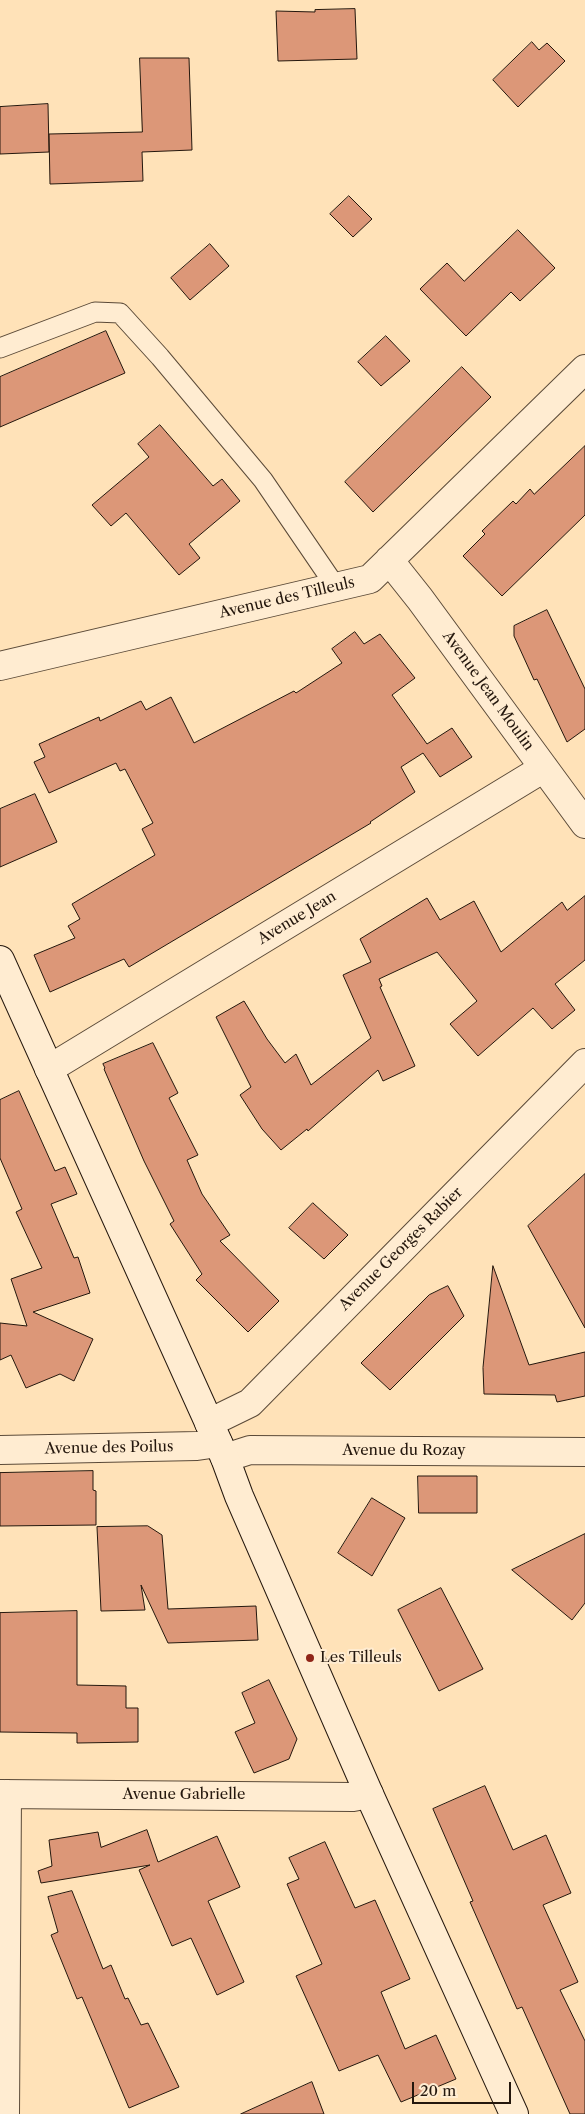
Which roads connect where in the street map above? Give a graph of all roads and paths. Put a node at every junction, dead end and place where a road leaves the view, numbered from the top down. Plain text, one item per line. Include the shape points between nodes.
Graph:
1 (0, 348) edge
2 (585, 369) edge
3 (389, 560) junction
4 (336, 587) junction
5 (0, 666) edge
6 (544, 768) junction
7 (585, 824) edge
8 (0, 960) edge
9 (585, 1063) edge
10 (49, 1069) junction
11 (217, 1441) junction
12 (0, 1450) edge
13 (585, 1452) edge
14 (3, 1794) edge
15 (369, 1794) junction
16 (5, 2114) edge
17 (514, 2114) edge

1 - 4 lane via 95,312 120,313 167,364 263,480
2 - 3 street, Avenue des Tilleuls
3 - 4 street, Avenue des Tilleuls via 370,579
3 - 6 street, Avenue Jean Moulin
4 - 5 street, Avenue des Tilleuls
6 - 7 street, Avenue Jean Moulin
6 - 10 street, Avenue Jean
8 - 10 street
9 - 11 street, Avenue Georges Rabier via 250,1403
10 - 11 street
11 - 12 street, Avenue des Poilus via 197,1446
11 - 13 street, Avenue du Rozay via 250,1450
11 - 15 street
14 - 15 street, Avenue Gabrielle via 343,1797
14 - 16 street
15 - 17 street

